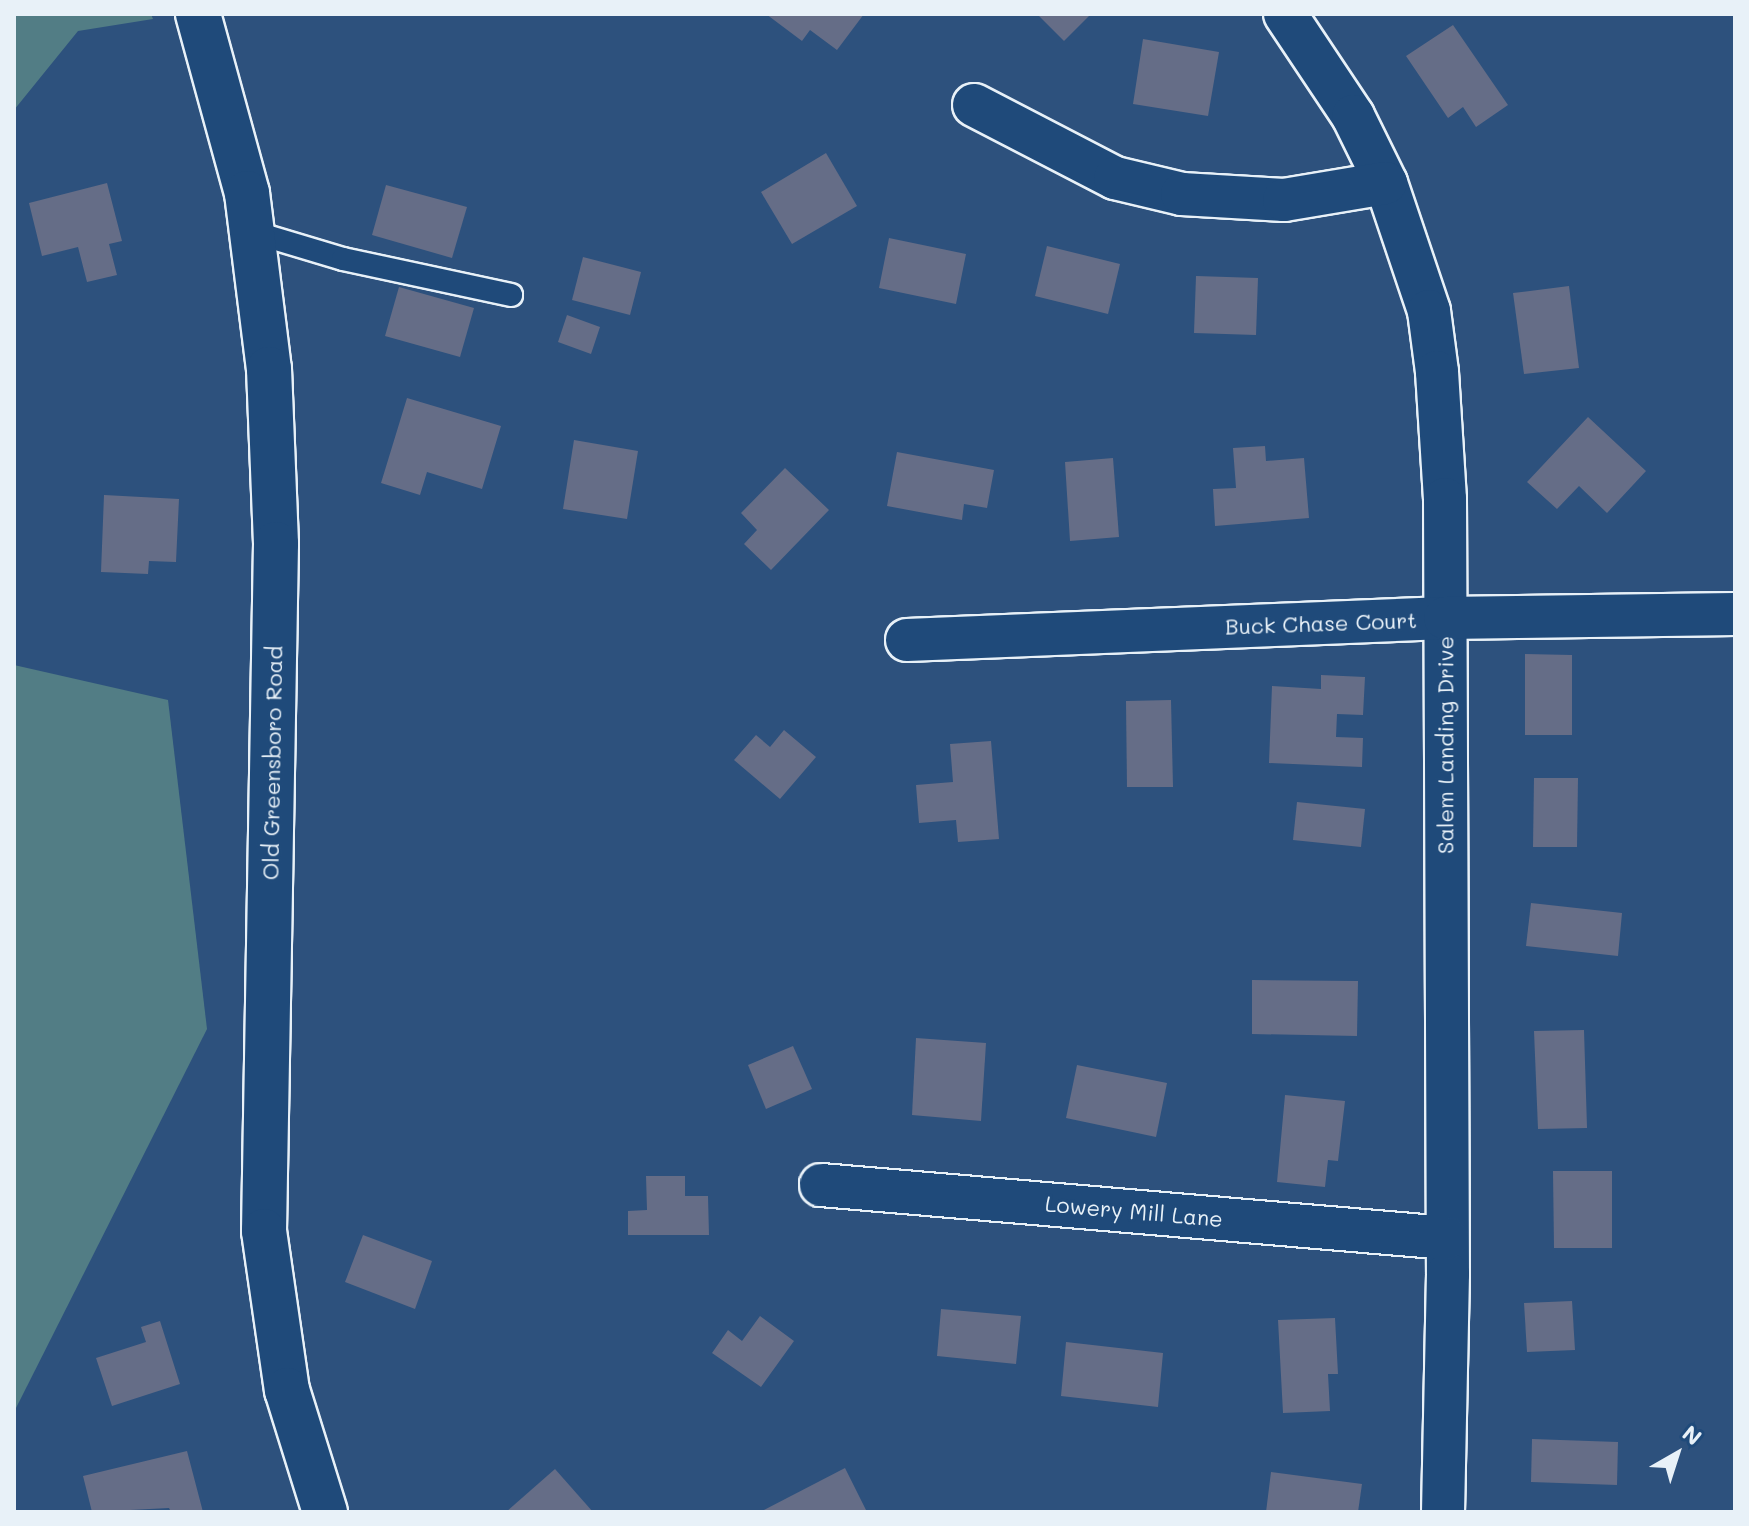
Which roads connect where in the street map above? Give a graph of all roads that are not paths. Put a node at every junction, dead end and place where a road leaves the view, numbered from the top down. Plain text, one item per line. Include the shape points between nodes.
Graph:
1 (198, 14) edge
2 (1285, 14) edge
3 (974, 105) dead end
4 (1386, 183) junction
5 (253, 232) junction
6 (511, 295) dead end
7 (1735, 614) edge
8 (1445, 618) junction
9 (907, 640) dead end
10 (821, 1185) dead end
11 (1447, 1238) junction
12 (325, 1512) edge
13 (1443, 1512) edge

1 - 5 main road, Old Greensboro Road via 229,117
2 - 4 street, Salem Landing Drive via 1353,116
3 - 4 street via 1115,178 1182,194 1284,200
4 - 8 street, Salem Landing Drive via 1410,245 1433,342 1445,499
5 - 6 lane via 343,259
5 - 12 main road, Old Greensboro Road via 269,369 276,544 264,1231 287,1390
7 - 8 street, Buck Chase Court
8 - 9 street, Buck Chase Court
8 - 11 street, Salem Landing Drive
10 - 11 street, Lowery Mill Lane
11 - 13 street, Salem Landing Drive

